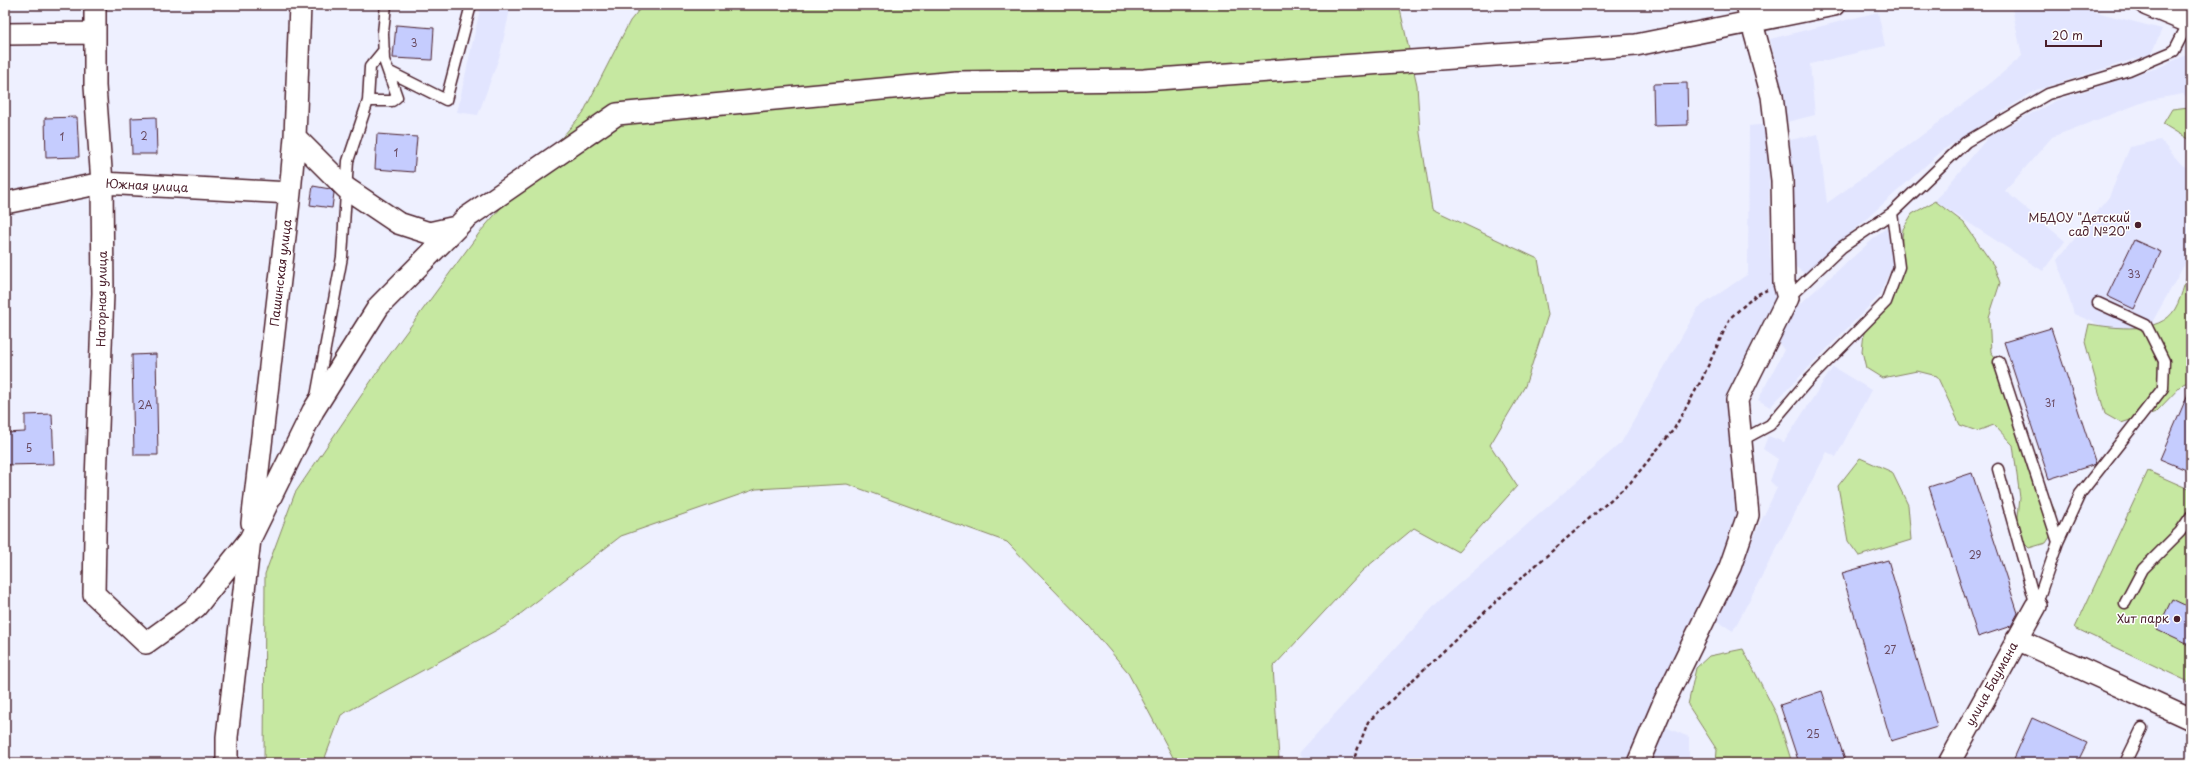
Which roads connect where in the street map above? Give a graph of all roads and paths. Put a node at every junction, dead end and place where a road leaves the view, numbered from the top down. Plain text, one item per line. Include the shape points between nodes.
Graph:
1 (95, 5) edge
2 (300, 5) edge
3 (386, 5) edge
4 (471, 5) edge
5 (1834, 5) edge
6 (2147, 5) edge
7 (1749, 14) edge
8 (2190, 22) edge
9 (95, 33) junction
10 (5, 34) edge
11 (384, 50) junction
12 (388, 71) junction
13 (368, 101) junction
14 (295, 137) junction
15 (102, 183) junction
16 (346, 188) junction
17 (290, 193) junction
18 (5, 203) edge
19 (1892, 213) junction
20 (456, 227) junction
21 (1786, 290) junction
22 (2098, 303) dead end
23 (1999, 362) dead end
24 (313, 410) junction
25 (1742, 440) junction
26 (1998, 469) dead end
27 (2191, 516) edge
28 (250, 540) junction
29 (2058, 542) junction
30 (2125, 603) dead end
31 (2036, 606) junction
32 (2017, 639) junction
33 (2191, 719) edge
34 (2142, 728) dead end
35 (227, 763) edge
36 (1359, 763) edge
37 (1638, 763) edge
38 (1949, 763) edge
39 (2125, 763) edge

1 - 9 street, Нагорная улица
2 - 14 street, Пашинская улица
3 - 11 lane
4 - 12 lane via 446,100
5 - 7 street
6 - 8 street
7 - 20 street via 1636,45 1144,80 956,82 617,114
7 - 21 street via 1772,96 1782,180
8 - 19 lane via 2174,51 2129,70 2048,94 1966,142
9 - 10 street
9 - 15 street, Нагорная улица via 95,86
11 - 12 lane
11 - 13 lane via 370,67
12 - 13 lane via 397,97 392,102
13 - 16 lane via 348,161
14 - 16 street
14 - 17 street, Пашинская улица
15 - 17 street, Южная улица
15 - 18 street, Южная улица
15 - 28 street, Нагорная улица via 103,293 94,594 146,643 196,607
16 - 20 street via 398,223 429,233
16 - 24 lane via 342,256
17 - 28 street, Пашинская улица
19 - 21 lane
19 - 25 lane via 1899,267 1886,302 1805,384 1770,425
20 - 24 street via 379,306
21 - 25 street via 1737,400
21 - 36 path via 1756,295 1730,318 1702,379 1674,429 1630,483 1520,579 1368,722 1355,756
22 - 29 lane via 2146,325 2164,361 2163,388 2080,494
23 - 29 lane
24 - 28 street
25 - 37 street via 1748,515 1730,567 1664,702
26 - 31 lane
27 - 30 lane via 2180,532 2143,569
28 - 35 street, Пашинская улица via 227,737
29 - 31 lane
31 - 32 street, улица Баумана
32 - 33 street
32 - 38 street, улица Баумана
34 - 39 lane

